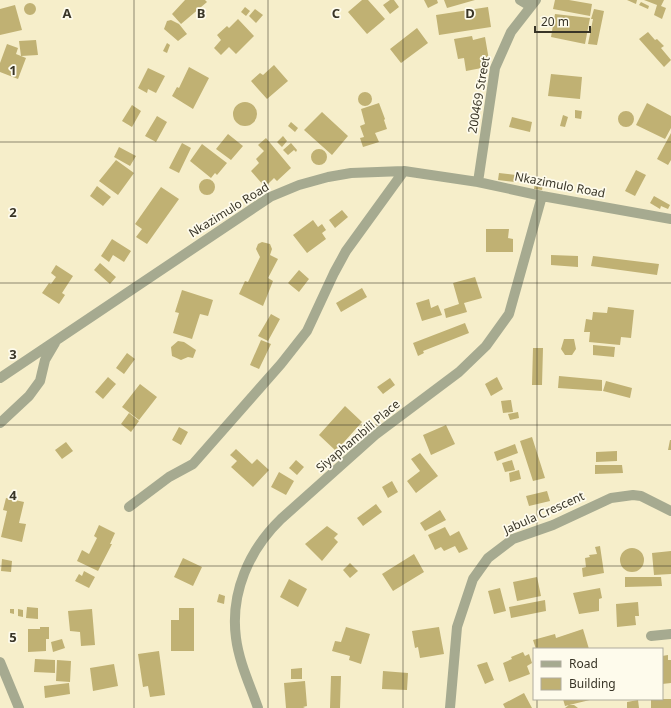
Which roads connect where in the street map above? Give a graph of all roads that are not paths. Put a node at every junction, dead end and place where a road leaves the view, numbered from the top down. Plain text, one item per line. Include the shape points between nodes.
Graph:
1 (520, 0) edge
2 (533, 3) edge
3 (404, 171) junction
4 (478, 182) junction
5 (542, 196) junction
6 (671, 219) edge
7 (58, 340) junction
8 (0, 378) edge
9 (0, 423) edge
10 (130, 507) dead end
11 (671, 511) edge
12 (671, 634) edge
13 (651, 636) dead end
14 (0, 662) edge
15 (18, 708) edge
16 (258, 708) edge
17 (450, 708) edge

1 - 2 street
2 - 4 street, 200469 Street via 510,32 495,68
3 - 4 street, Nkazimulo Road
3 - 7 street, Nkazimulo Road via 351,173 328,177 270,197
3 - 10 street via 346,251 307,331 281,364 193,464 169,477
4 - 5 street, Nkazimulo Road
5 - 6 street, Nkazimulo Road
5 - 16 street, Siyaphambili Place via 509,314 486,346 459,372 375,436 281,519 270,529 256,550 240,585 235,619 241,660
7 - 8 street, Nkazimulo Road
7 - 9 street via 45,360 40,381 29,396
11 - 17 street, Jabula Crescent via 641,496 612,498 553,525 513,539 488,558 473,579 457,627
12 - 13 street
14 - 15 street

